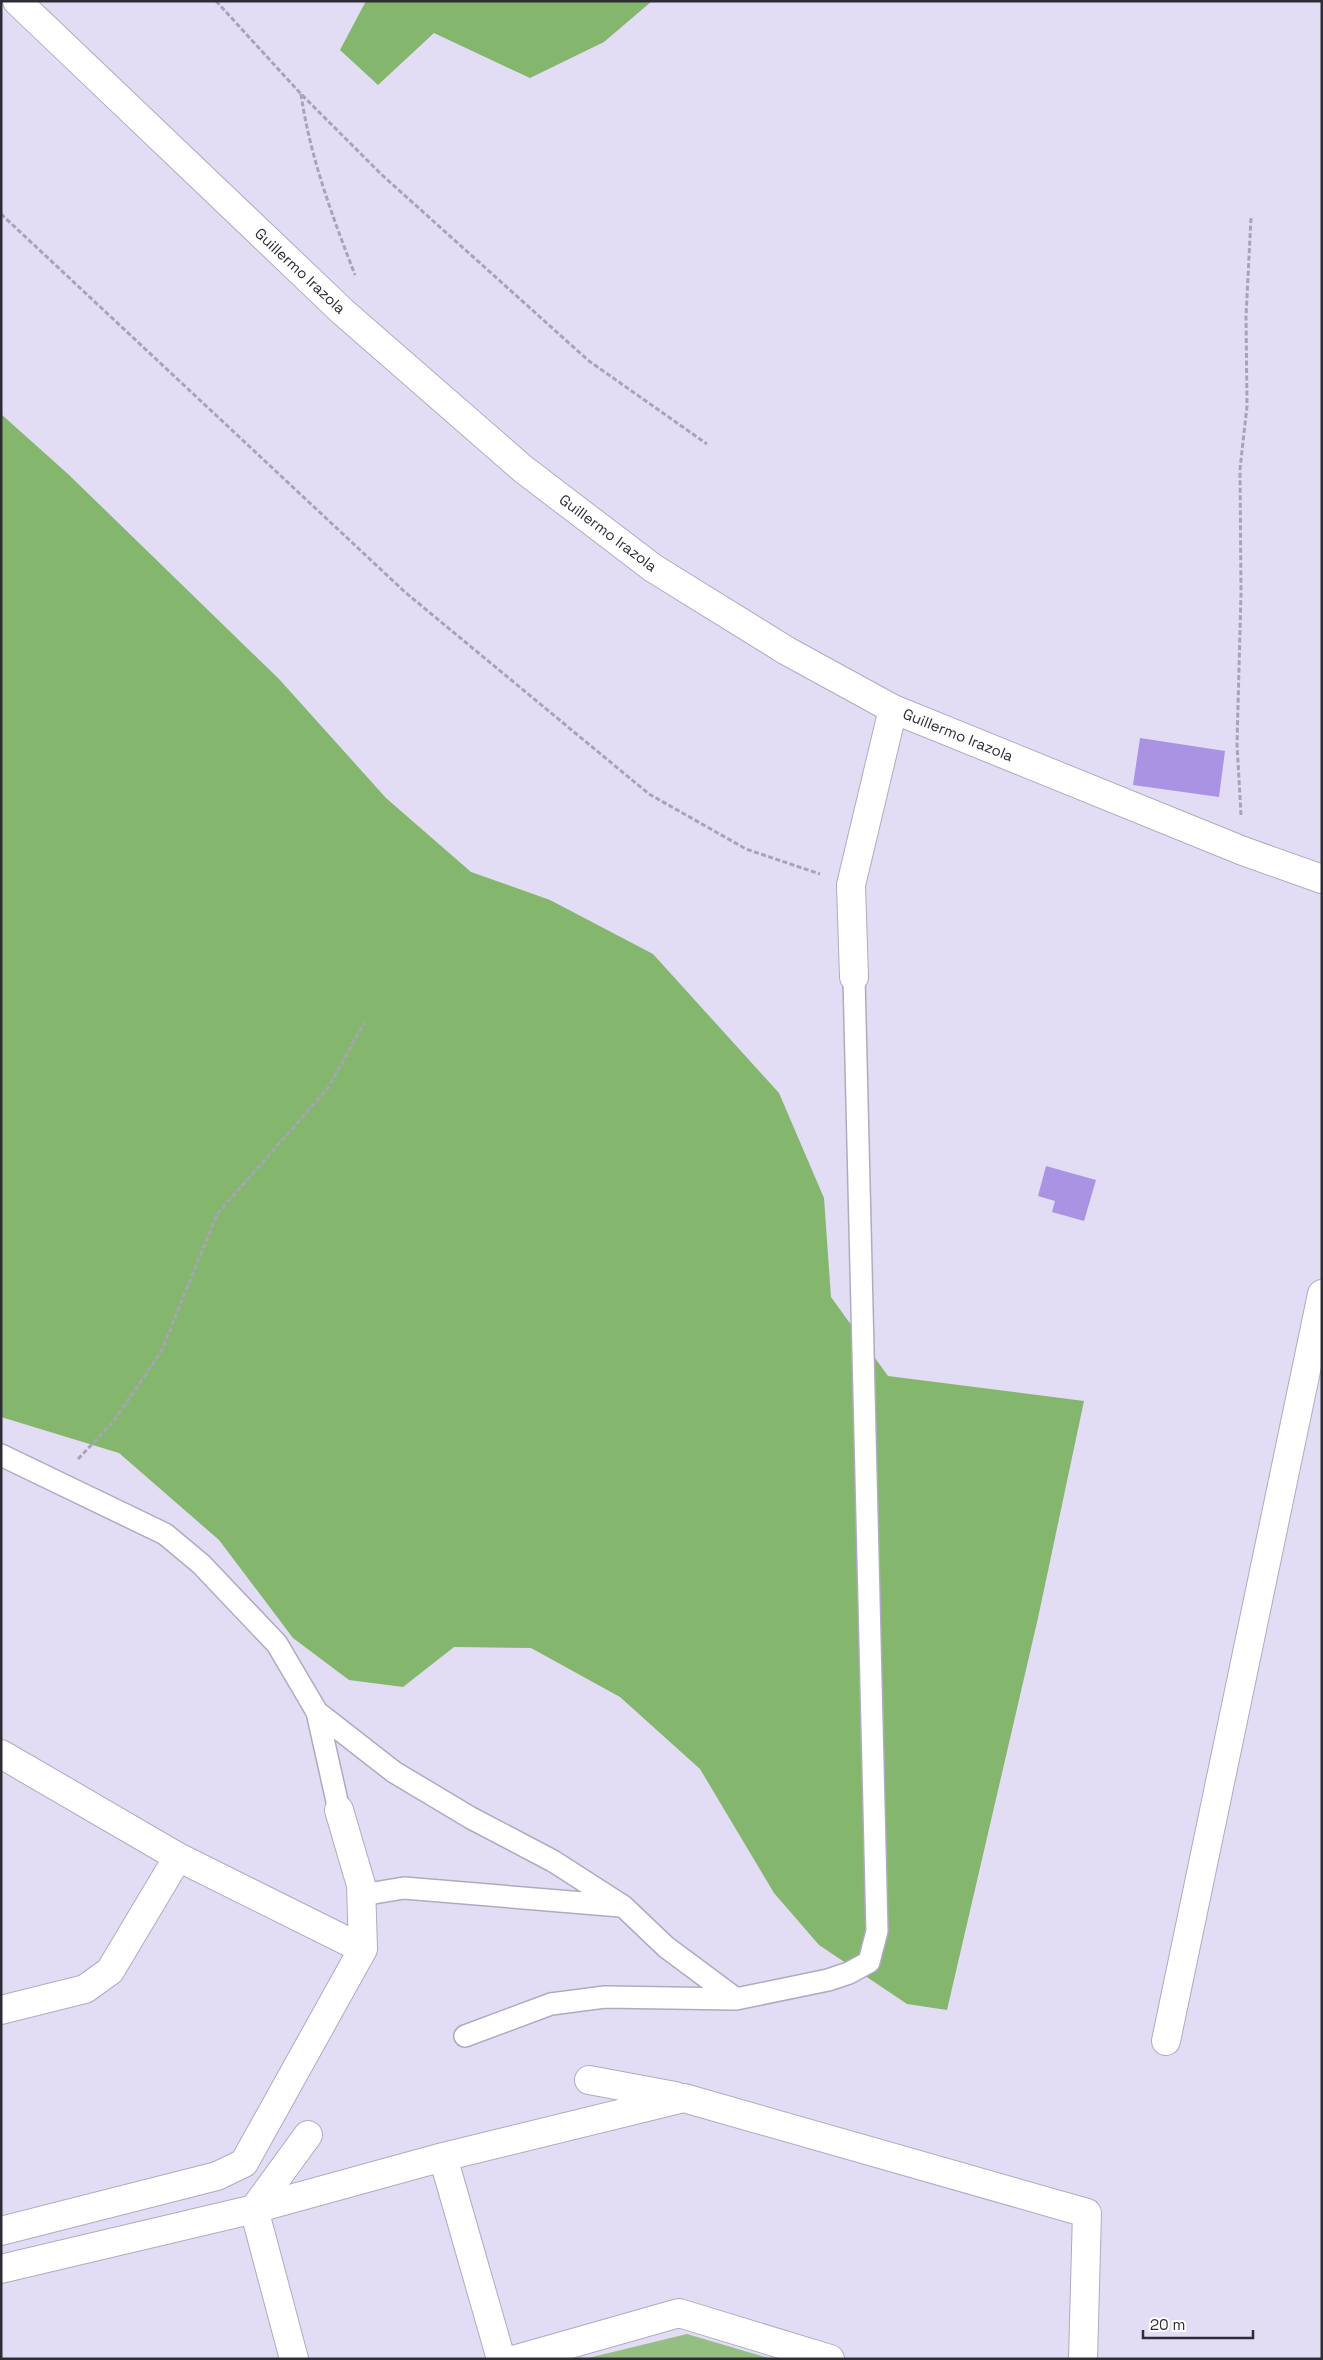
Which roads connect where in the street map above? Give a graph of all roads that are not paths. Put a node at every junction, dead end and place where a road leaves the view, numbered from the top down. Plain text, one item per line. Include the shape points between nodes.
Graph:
1 (17, 1) edge
2 (893, 709) junction
3 (1322, 879) edge
4 (854, 977) joint
5 (1322, 1294) edge
6 (1, 1454) edge
7 (317, 1712) junction
8 (1, 1754) edge
9 (339, 1810) joint
10 (178, 1856) junction
11 (362, 1895) junction
12 (623, 1906) junction
13 (364, 1949) junction
14 (736, 1999) junction
15 (1, 2010) edge
16 (465, 2036) dead end
17 (1166, 2041) dead end
18 (589, 2080) dead end
19 (684, 2098) junction
20 (308, 2135) dead end
21 (443, 2157) junction
22 (254, 2209) junction
23 (1, 2231) edge
24 (1, 2269) edge
25 (294, 2359) edge
26 (501, 2359) edge
27 (517, 2359) edge
28 (830, 2359) edge
29 (1083, 2359) edge

1 - 2 street, Guillermo Irazola via 343,312 523,469 653,568 787,651
2 - 3 street, Guillermo Irazola via 1243,851
2 - 4 street via 851,885
4 - 14 lane via 877,1931 869,1962 849,1973
5 - 17 street
6 - 7 lane via 165,1534 202,1564 277,1644
7 - 9 lane
7 - 12 lane via 394,1772 471,1818 553,1860
8 - 10 street
9 - 11 street
10 - 13 street
10 - 15 street via 110,1972 85,1989
11 - 12 lane via 404,1888
11 - 13 street
12 - 14 lane via 666,1947
13 - 23 street via 244,2163 217,2176
14 - 16 lane via 605,1997 551,2004
18 - 19 street
19 - 21 street
19 - 29 street via 1087,2214
20 - 22 street
21 - 22 street
21 - 26 street
22 - 24 street
22 - 25 street
27 - 28 street via 679,2313

